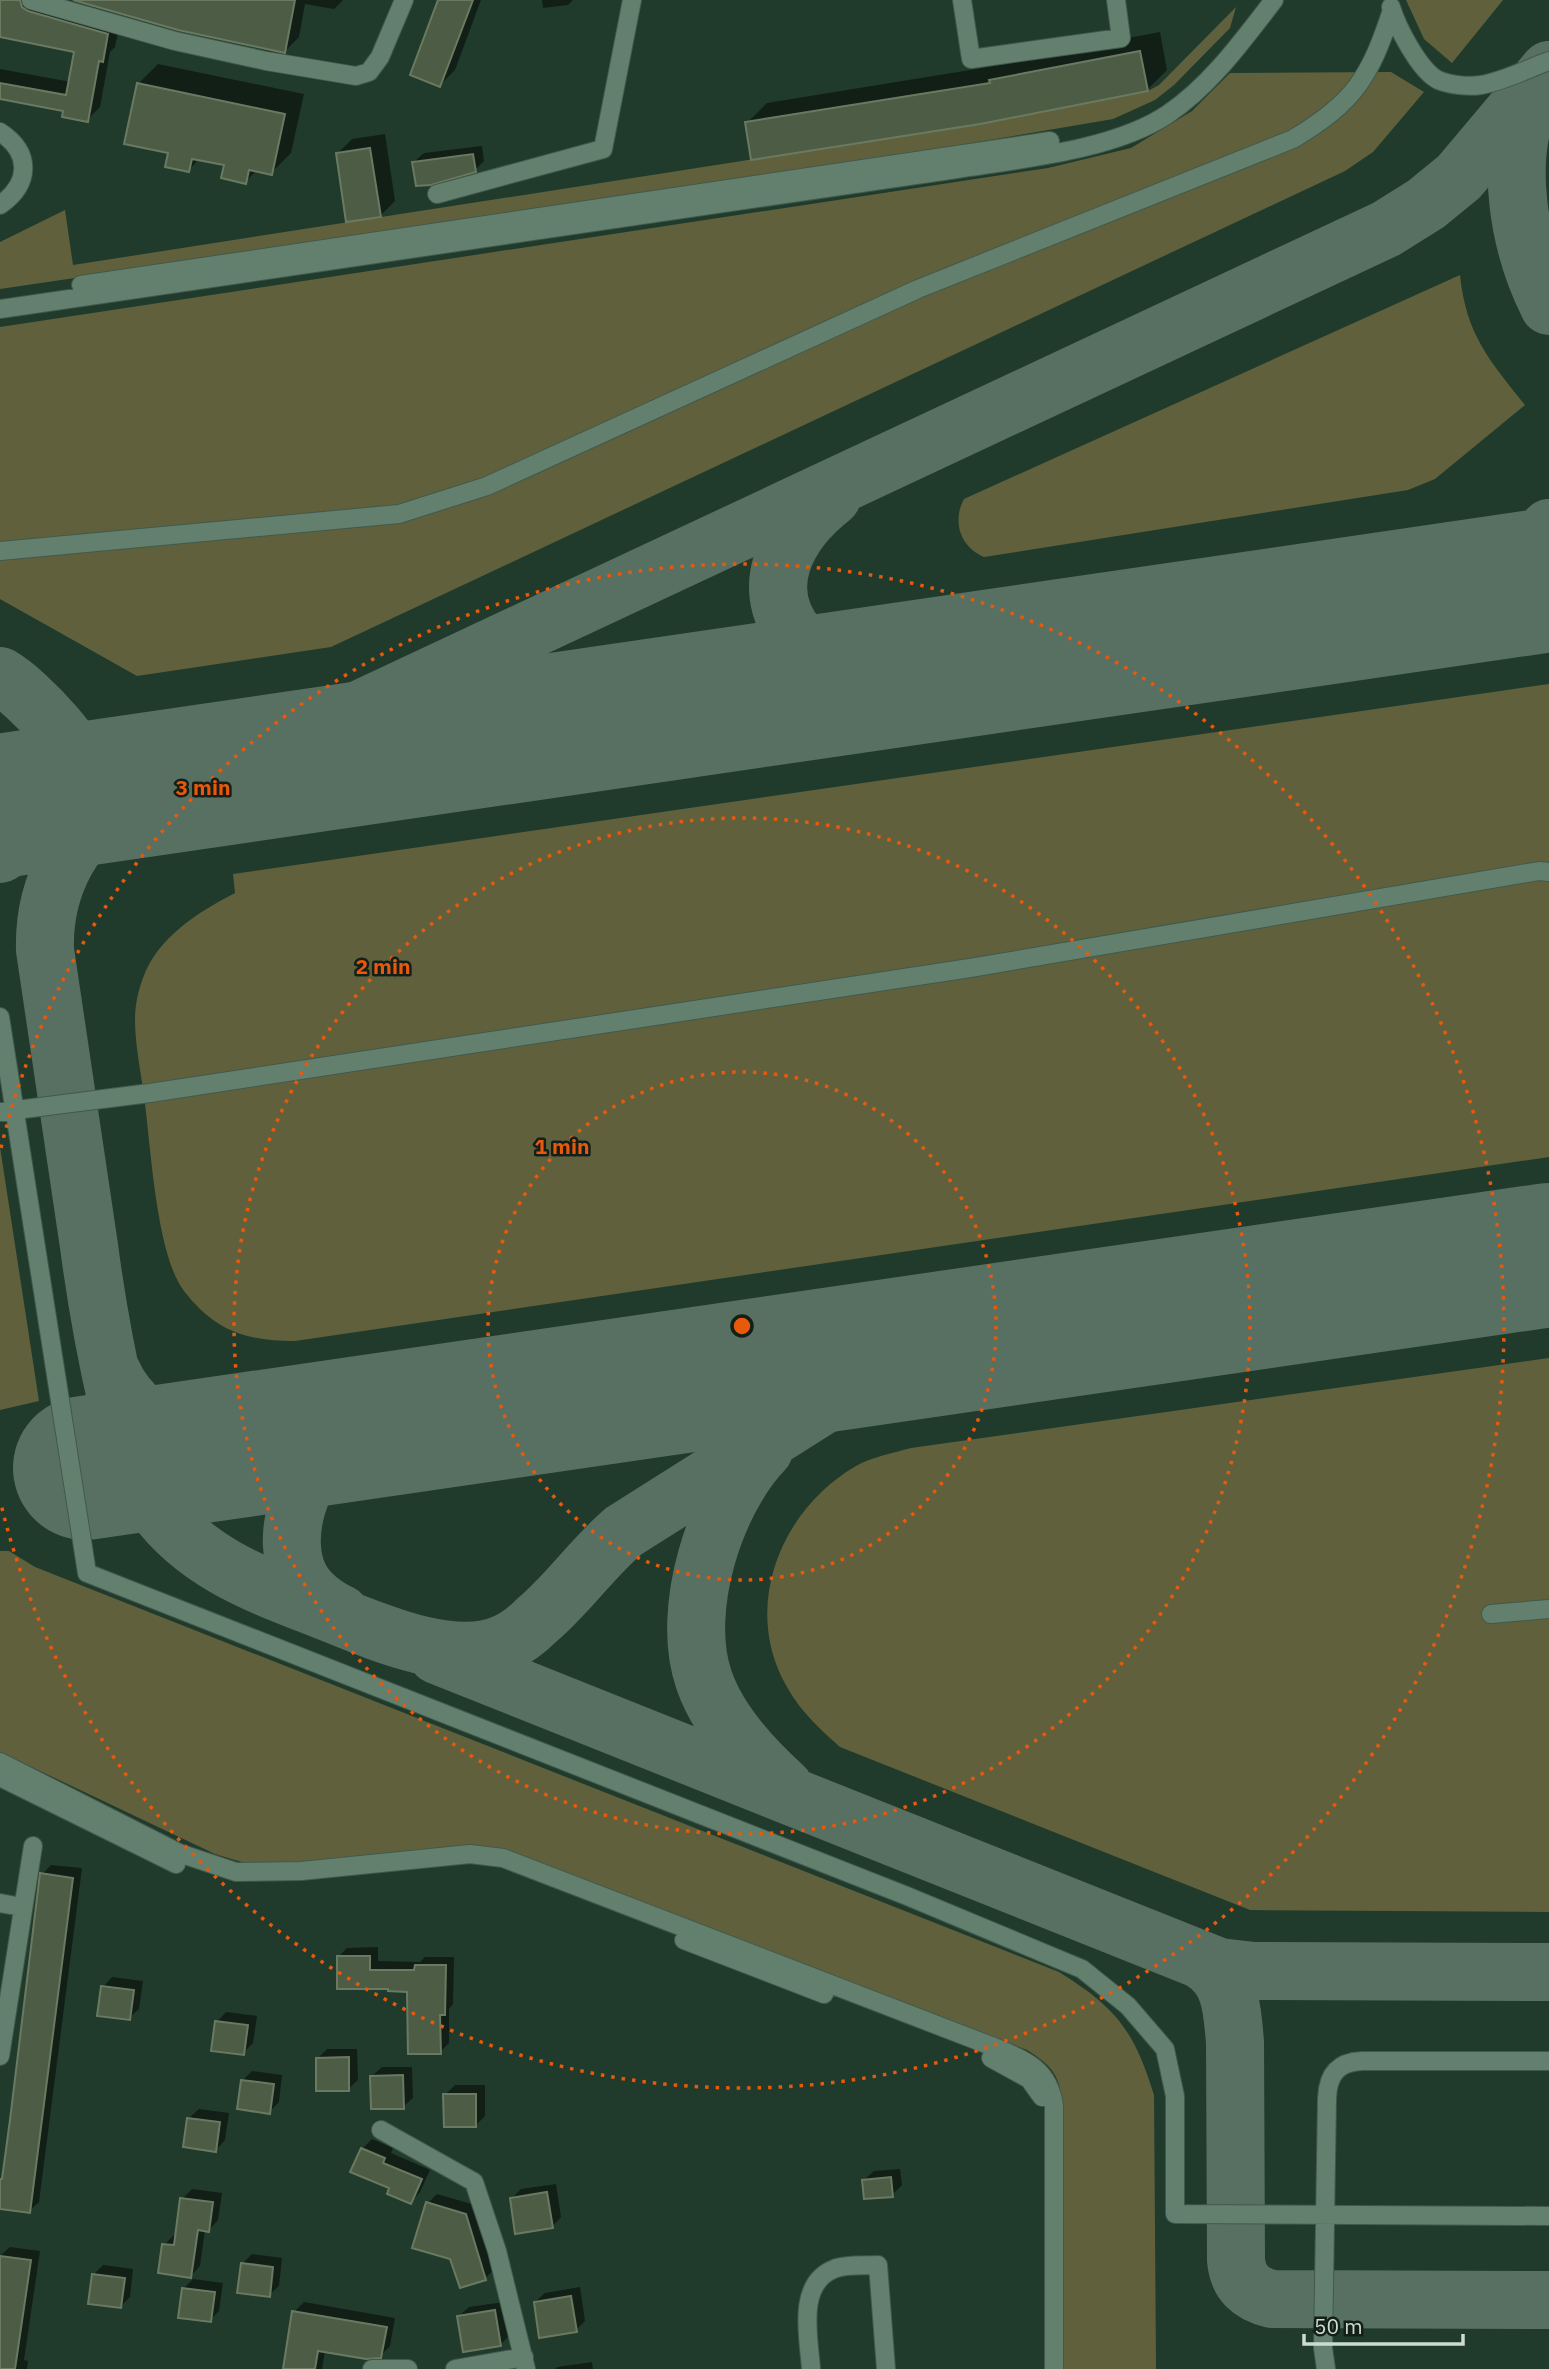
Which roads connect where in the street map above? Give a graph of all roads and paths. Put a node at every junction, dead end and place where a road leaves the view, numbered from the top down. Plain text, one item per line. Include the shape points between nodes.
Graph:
1 (31, 0) edge
2 (404, 0) edge
3 (632, 0) edge
4 (962, 0) edge
5 (1116, 0) edge
6 (1261, 0) edge
7 (1274, 0) edge
8 (1391, 5) edge
9 (1549, 61) edge
10 (0, 132) edge
11 (437, 194) dead end
12 (0, 205) edge
13 (0, 297) edge
14 (0, 309) edge
15 (0, 551) edge
16 (1549, 872) edge
17 (0, 1017) edge
18 (7, 1111) edge
19 (1549, 1609) edge
20 (1491, 1614) dead end
21 (0, 1762) edge
22 (0, 1777) edge
23 (33, 1846) dead end
24 (0, 1903) edge
25 (22, 1907) junction
26 (0, 2056) edge
27 (1549, 2061) edge
28 (380, 2130) dead end
29 (1326, 2215) junction
30 (1549, 2216) edge
31 (1323, 2347) junction
32 (525, 2363) edge
33 (372, 2369) edge
34 (408, 2369) edge
35 (455, 2369) edge
36 (811, 2369) edge
37 (886, 2369) edge
38 (1045, 2369) edge
39 (1054, 2369) edge
40 (1318, 2369) edge
41 (1326, 2369) edge

1 - 2 street via 175,41 356,76 369,72 380,57
3 - 11 street via 603,149
4 - 5 street via 971,59 1121,38
6 - 13 street via 1227,44 1164,103 1125,122 1086,133 991,151
7 - 14 street via 1235,50 1169,114 1091,144 957,169
8 - 9 street via 1401,34 1436,79 1481,85
8 - 15 street via 1377,55 1352,94 1293,139 918,289 487,486 399,514
10 - 12 street via 21,154 23,174 14,194
16 - 18 street via 970,968
17 - 18 street
18 - 29 street via 87,1573 1082,1969 1128,2006 1165,2049 1175,2096 1175,2214
19 - 20 street
21 - 39 street via 179,1853 236,1872 301,1871 470,1854 503,1858 1016,2056 1038,2070 1053,2095
22 - 38 street via 176,1864 227,1880 303,1882 465,1865 500,1870 1010,2067 1039,2090 1045,2115
23 - 25 street
24 - 25 street
25 - 26 street
27 - 29 street via 1362,2061 1342,2065 1328,2085
28 - 32 street via 474,2182
29 - 30 street
29 - 31 street
31 - 40 street
31 - 41 street
32 - 35 street
33 - 34 street
36 - 37 street via 807,2310 820,2278 835,2269 878,2265

